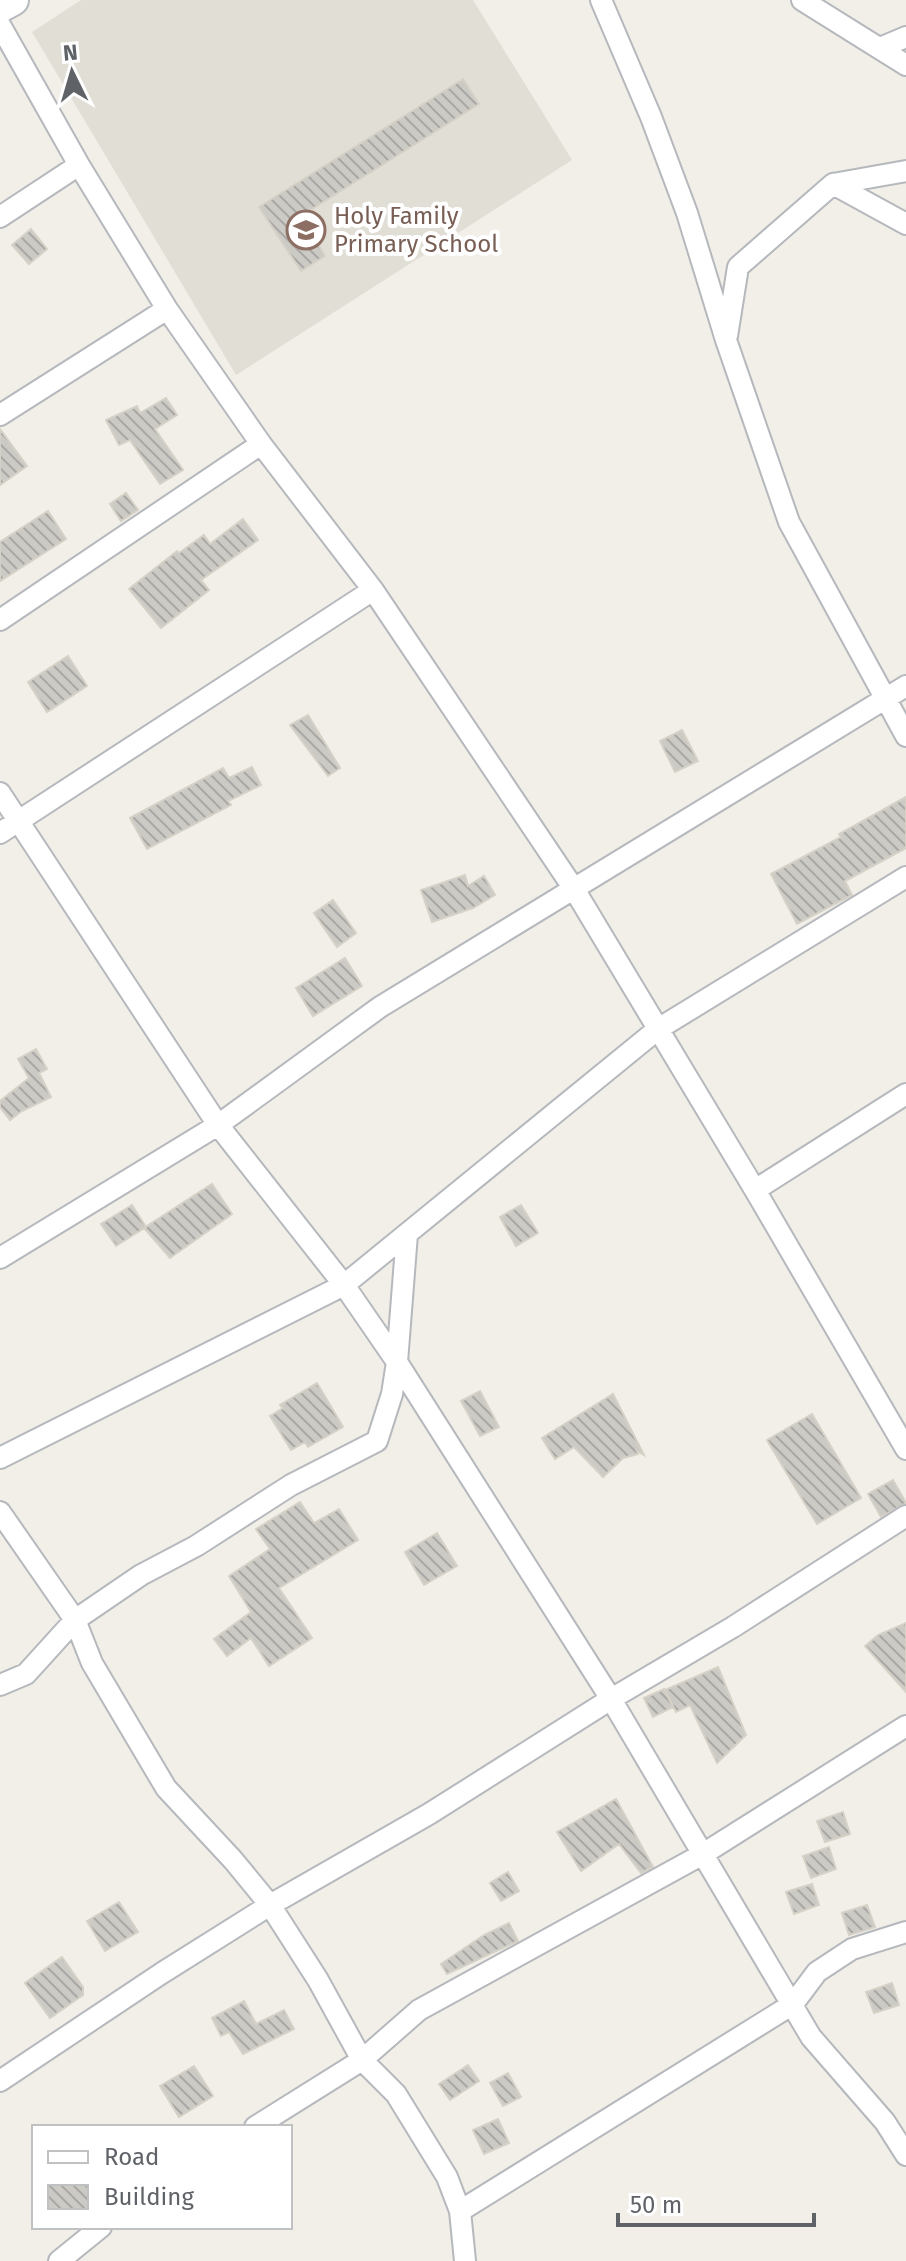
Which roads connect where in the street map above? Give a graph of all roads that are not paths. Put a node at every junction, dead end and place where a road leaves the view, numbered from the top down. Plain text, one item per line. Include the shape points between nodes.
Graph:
1 (13, 0) edge
2 (601, 0) edge
3 (802, 0) edge
4 (0, 7) edge
5 (0, 25) edge
6 (906, 37) edge
7 (880, 48) junction
8 (906, 65) edge
9 (79, 165) junction
10 (906, 171) edge
11 (833, 184) junction
12 (0, 217) edge
13 (906, 224) edge
14 (167, 309) junction
15 (726, 340) junction
16 (0, 415) edge
17 (261, 444) junction
18 (373, 590) junction
19 (0, 620) edge
20 (906, 686) edge
21 (886, 699) junction
22 (906, 736) edge
23 (0, 793) edge
24 (18, 820) junction
25 (0, 833) edge
26 (906, 877) edge
27 (574, 889) junction
28 (658, 1029) junction
29 (906, 1094) edge
30 (218, 1125) junction
31 (755, 1190) junction
32 (407, 1234) junction
33 (0, 1258) edge
34 (344, 1285) junction
35 (397, 1362) junction
36 (906, 1449) edge
37 (0, 1458) edge
38 (0, 1512) edge
39 (906, 1516) edge
40 (75, 1620) junction
41 (0, 1685) edge
42 (611, 1699) junction
43 (906, 1726) edge
44 (703, 1854) junction
45 (270, 1905) junction
46 (906, 1932) edge
47 (793, 2004) junction
48 (362, 2060) junction
49 (0, 2081) edge
50 (258, 2125) edge
51 (906, 2155) edge
52 (460, 2211) junction
53 (99, 2229) edge
54 (59, 2261) edge
55 (465, 2261) edge

1 - 4 street
2 - 15 street via 662,144
3 - 7 street
5 - 9 street
6 - 7 street
7 - 8 street
9 - 12 street
9 - 14 street
10 - 11 street
11 - 13 street
11 - 15 street via 738,267
14 - 16 street
14 - 17 street
15 - 21 street via 789,522
17 - 18 street
17 - 19 street
18 - 24 street
18 - 27 street
20 - 21 street
21 - 22 street
21 - 27 street
23 - 24 street
24 - 25 street
24 - 30 street
26 - 28 street
27 - 28 street
27 - 30 street via 380,1007
28 - 31 street
28 - 32 street
29 - 31 street
30 - 33 street
30 - 34 street
31 - 36 street
32 - 34 street
32 - 35 street
34 - 35 street
34 - 37 street
35 - 40 street via 377,1441 291,1485
35 - 42 street
38 - 40 street
39 - 42 street
40 - 41 street via 26,1674
40 - 45 street via 92,1663 166,1788
42 - 44 street
42 - 45 street via 429,1814
43 - 44 street
44 - 47 street
44 - 48 street via 419,2010
45 - 48 street
45 - 49 street
46 - 47 street via 852,1949 817,1972
47 - 51 street via 811,2037 885,2122
47 - 52 street
48 - 50 street
48 - 52 street via 396,2094 447,2177
52 - 55 street
53 - 54 street

